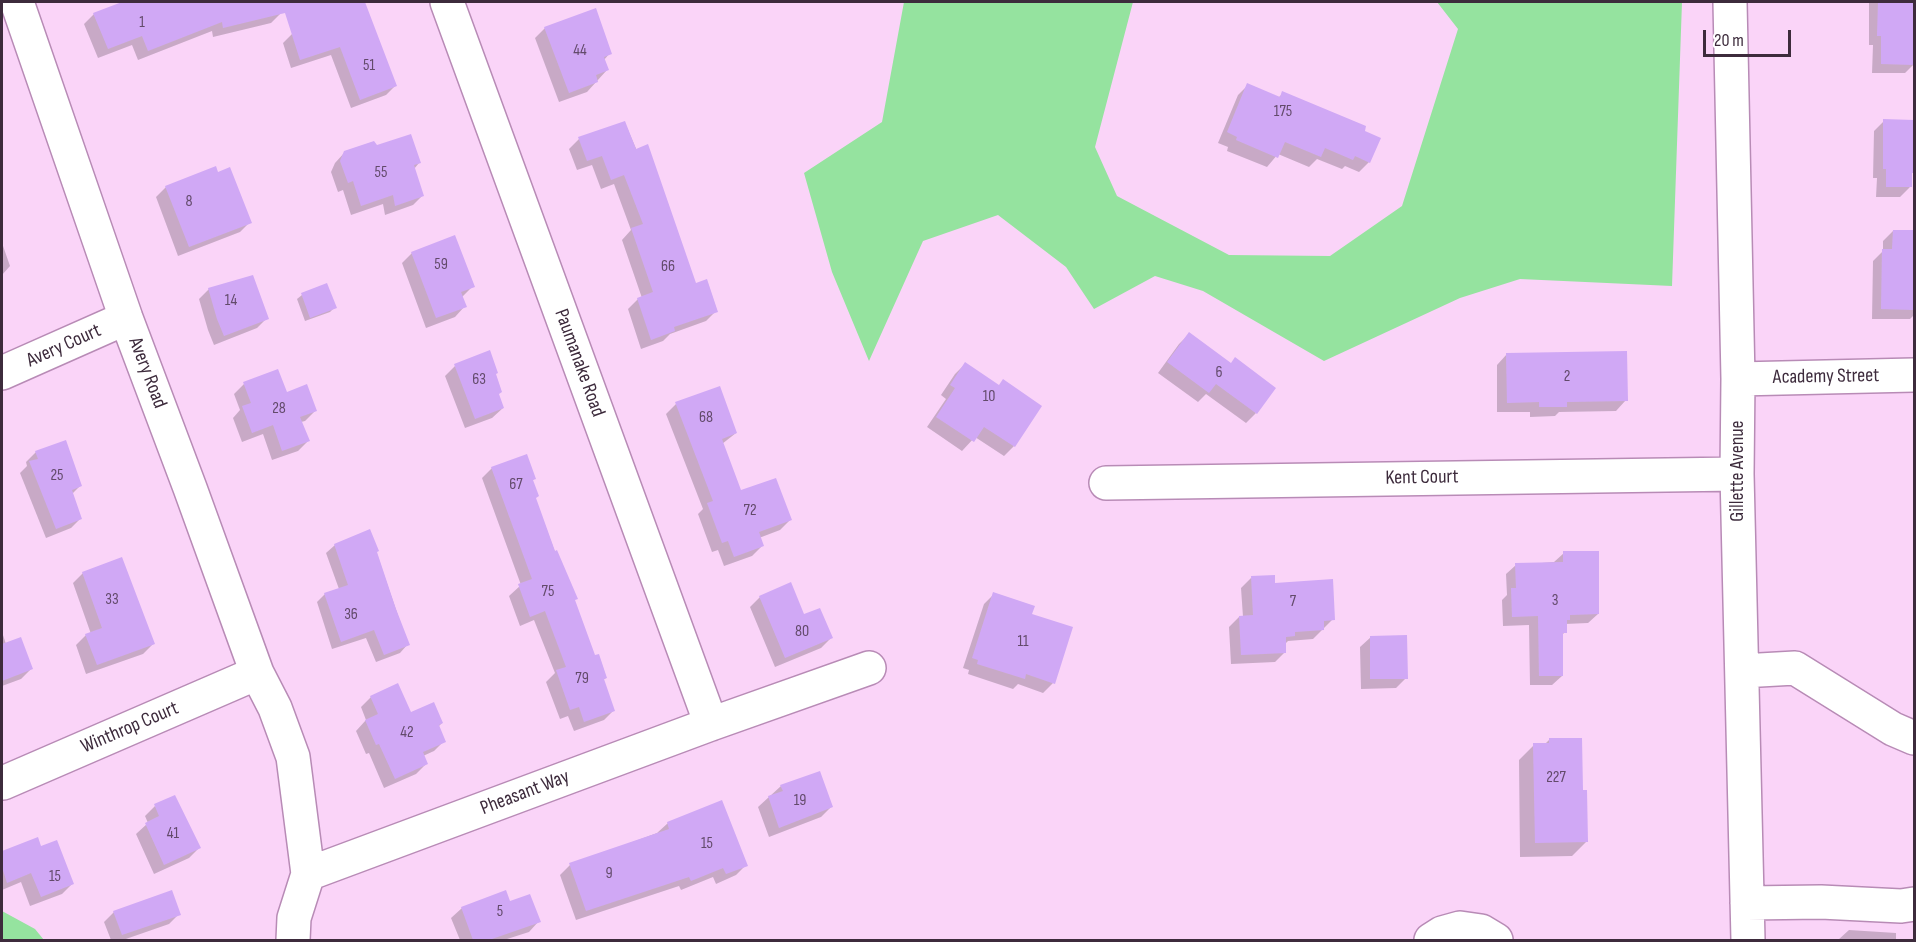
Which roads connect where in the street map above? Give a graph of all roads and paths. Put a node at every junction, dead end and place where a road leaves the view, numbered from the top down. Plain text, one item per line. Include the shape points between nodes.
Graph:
1 (16, 2) edge
2 (447, 2) edge
3 (1730, 2) edge
4 (126, 318) junction
5 (2, 373) edge
6 (1914, 375) edge
7 (1738, 379) junction
8 (1737, 474) junction
9 (1106, 483) dead end
10 (869, 668) dead end
11 (1742, 671) junction
12 (257, 673) junction
13 (711, 724) junction
14 (1914, 738) edge
15 (3, 783) edge
16 (308, 874) junction
17 (1747, 903) junction
18 (1914, 904) edge
19 (293, 940) edge
20 (1431, 940) edge
21 (1496, 940) edge
22 (1748, 940) edge

1 - 4 street, Avery Road
2 - 13 street, Paumanake Road
3 - 7 street, Gillette Avenue
4 - 5 street, Avery Court
4 - 12 street, Avery Road
6 - 7 street, Academy Street
7 - 8 street, Gillette Avenue
8 - 9 street, Kent Court
8 - 11 street, Gillette Avenue
10 - 13 street, Pheasant Way
11 - 14 street via 1796,669
11 - 17 street, Gillette Avenue
12 - 15 street, Winthrop Court
12 - 16 street, Avery Road via 293,757
13 - 16 street, Pheasant Way
16 - 19 street via 294,918
17 - 18 street
17 - 22 street, Gillette Avenue
20 - 21 street via 1460,928 1481,931

